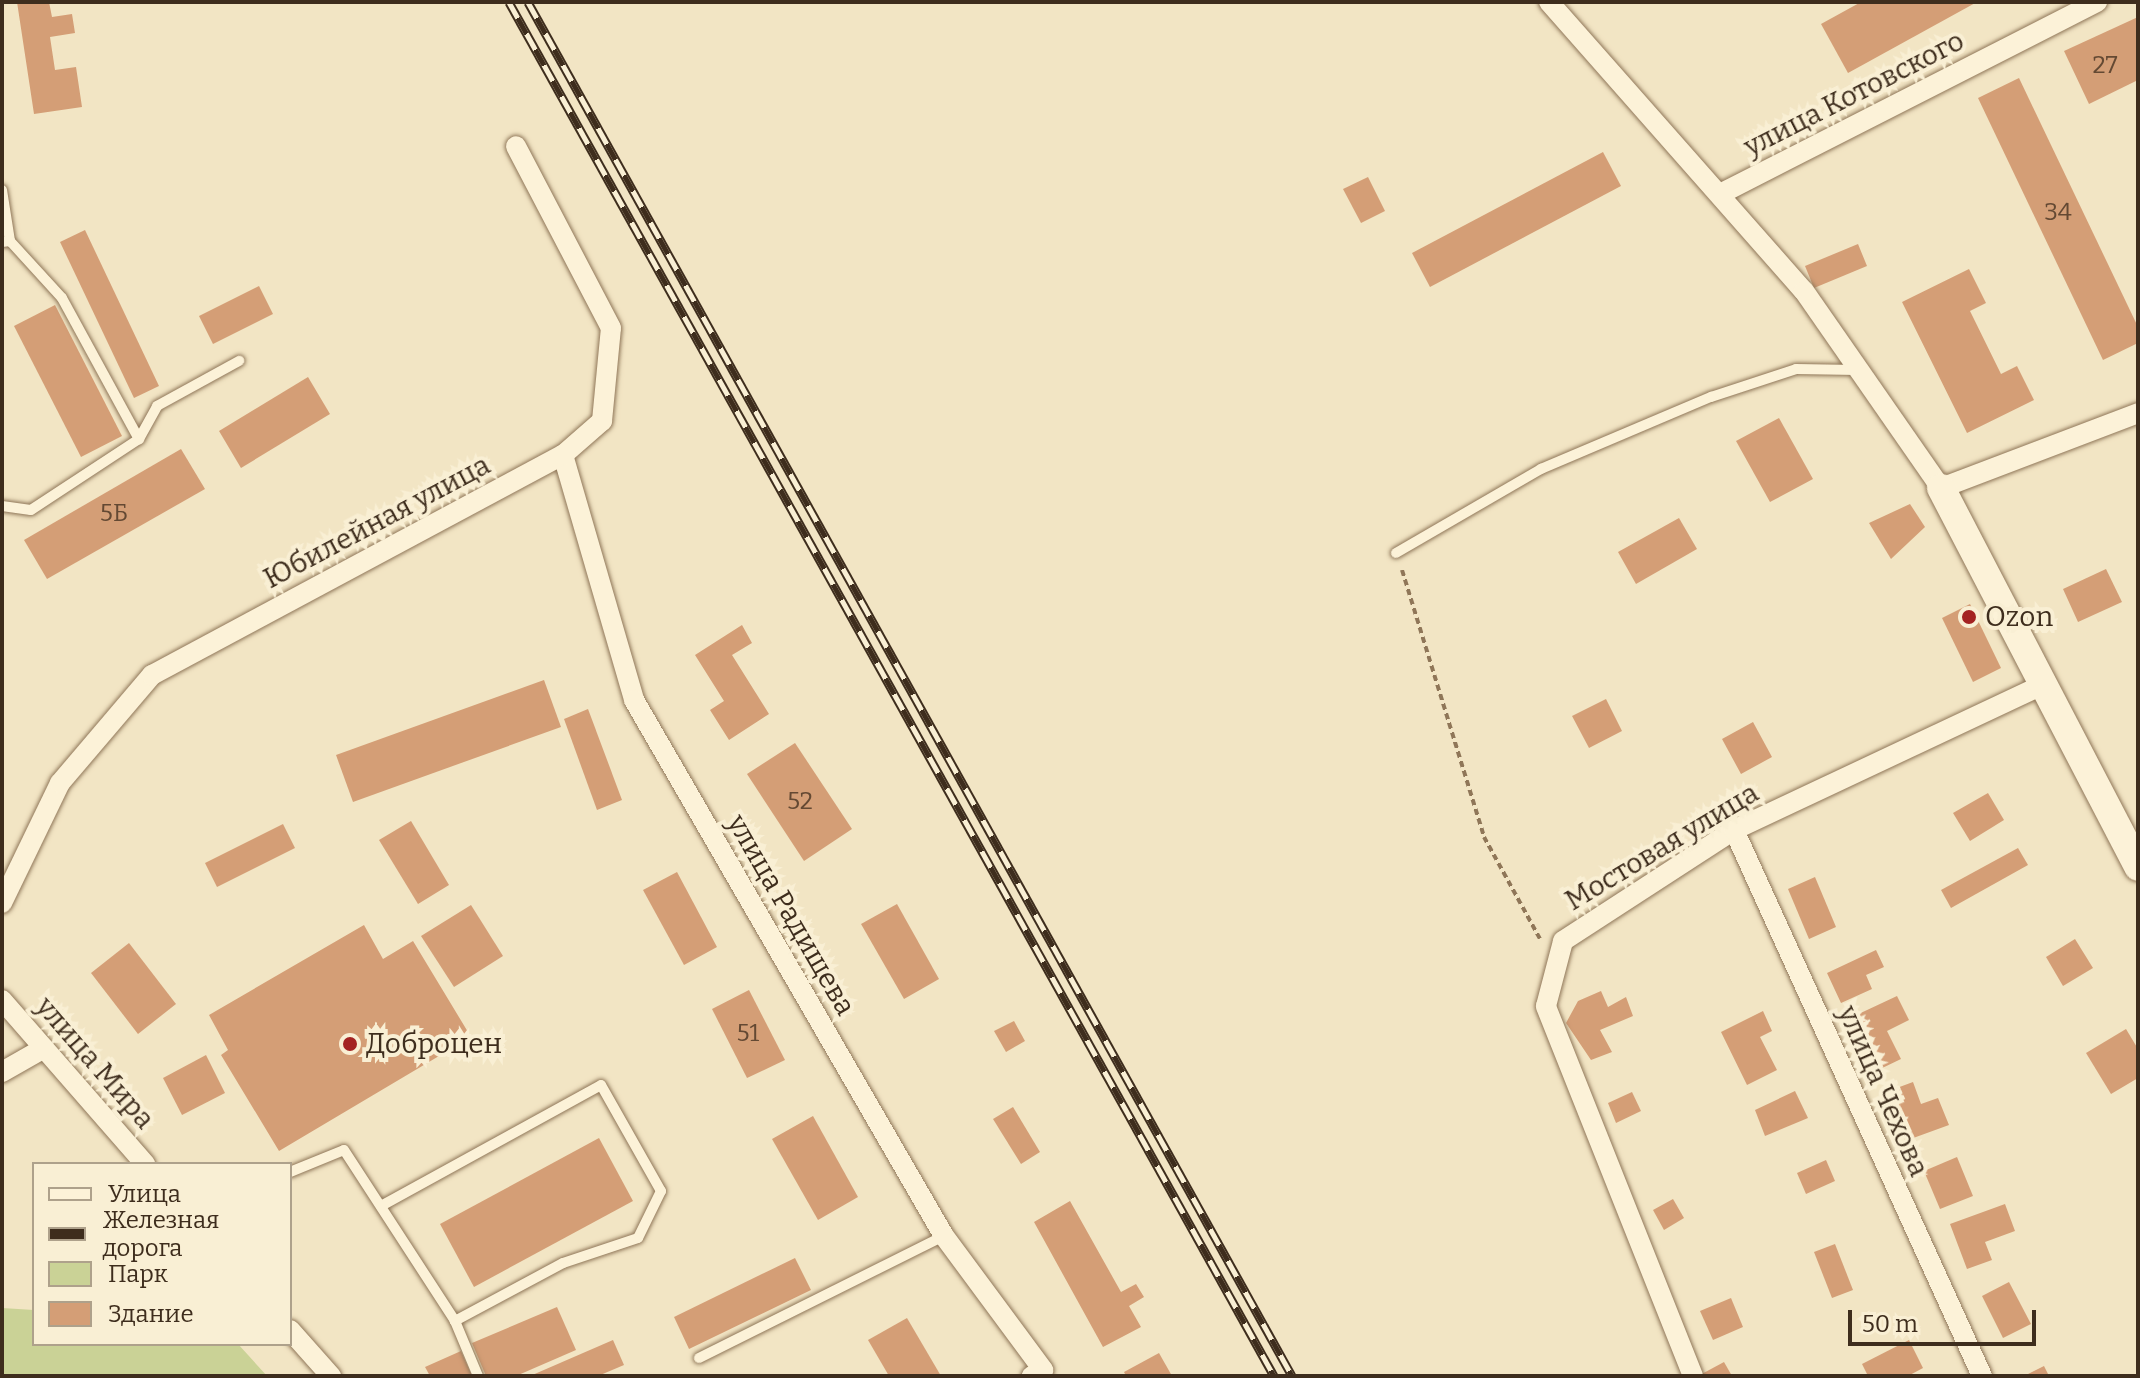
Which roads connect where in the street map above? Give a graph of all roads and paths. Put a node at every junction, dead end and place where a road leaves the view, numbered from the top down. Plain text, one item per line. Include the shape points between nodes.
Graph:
1 (1549, 2) edge
2 (2097, 2) edge
3 (516, 146) dead end
4 (2, 190) edge
5 (1722, 193) junction
6 (6, 242) edge
7 (239, 361) dead end
8 (1859, 370) junction
9 (2138, 413) edge
10 (139, 439) junction
11 (563, 455) junction
12 (1941, 488) junction
13 (2, 506) edge
14 (1396, 553) joint
15 (2038, 687) junction
16 (1734, 830) junction
17 (2138, 867) edge
18 (2, 903) edge
19 (1556, 968) junction
20 (2, 1000) edge
21 (44, 1048) junction
22 (2, 1072) edge
23 (143, 1162) edge
24 (292, 1171) edge
25 (381, 1206) junction
26 (944, 1236) junction
27 (455, 1321) junction
28 (292, 1332) edge
29 (699, 1358) dead end
30 (1042, 1374) edge
31 (331, 1376) edge
32 (478, 1376) edge
33 (1693, 1376) edge
34 (1982, 1376) edge

1 - 5 street via 1678,154
2 - 5 street, улица Котовского
3 - 11 street, Юбилейная улица via 611,328 602,421
4 - 6 lane
5 - 8 street
6 - 10 lane via 62,298
7 - 10 lane via 157,406
8 - 12 street
8 - 14 lane via 1796,369 1711,397 1541,469
9 - 12 street
10 - 13 lane via 31,510
11 - 18 street, Юбилейная улица via 152,675 60,783
11 - 26 street, улица Радищева via 634,700
12 - 15 street
14 - 19 path via 1484,837
15 - 16 street, Мостовая улица
15 - 17 street
16 - 19 street, Мостовая улица via 1563,941
16 - 34 street, улица Чехова
19 - 33 street, Мостовая улица via 1546,1006
20 - 21 street, улица Мира
21 - 22 street
21 - 23 street, улица Мира
24 - 25 lane via 344,1150
25 - 27 lane
25 - 27 lane via 601,1085 661,1191 638,1238 563,1263
26 - 29 lane
26 - 30 street, улица Радищева
27 - 32 lane
28 - 31 street

